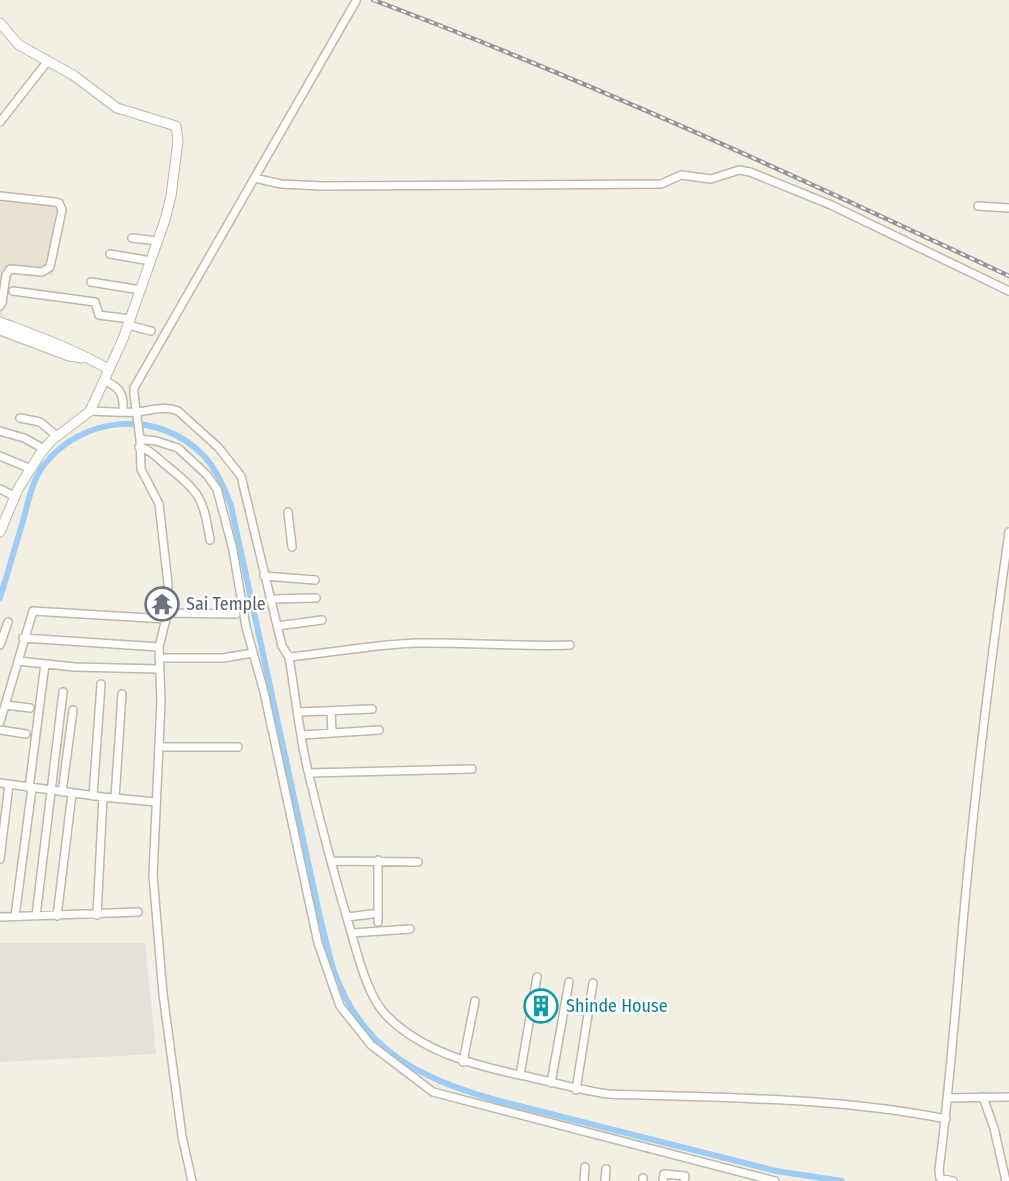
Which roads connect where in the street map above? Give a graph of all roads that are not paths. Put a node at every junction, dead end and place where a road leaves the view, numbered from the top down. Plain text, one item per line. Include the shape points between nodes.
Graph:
1 (356, 1) edge
2 (0, 23) edge
3 (47, 62) junction
4 (0, 122) edge
5 (254, 178) junction
6 (0, 196) edge
7 (978, 206) dead end
8 (1009, 208) edge
9 (132, 238) dead end
10 (158, 241) junction
11 (110, 254) dead end
12 (151, 261) junction
13 (90, 282) dead end
14 (141, 290) junction
15 (13, 291) dead end
16 (1009, 291) edge
17 (0, 306) edge
18 (0, 321) edge
19 (129, 322) junction
20 (0, 330) edge
21 (151, 331) dead end
22 (27, 336) junction
23 (108, 369) junction
24 (104, 380) junction
25 (90, 411) junction
26 (123, 411) junction
27 (137, 416) junction
28 (20, 418) dead end
29 (0, 431) edge
30 (57, 436) junction
31 (139, 438) junction
32 (44, 449) junction
33 (0, 456) edge
34 (31, 469) junction
35 (0, 489) edge
36 (15, 496) junction
37 (5, 506) edge
38 (288, 512) dead end
39 (0, 531) edge
40 (1009, 532) edge
41 (210, 540) dead end
42 (292, 547) dead end
43 (264, 576) junction
44 (315, 580) dead end
45 (316, 598) dead end
46 (270, 599) junction
47 (236, 614) dead end
48 (166, 616) junction
49 (322, 620) dead end
50 (8, 622) dead end
51 (276, 626) junction
52 (23, 638) junction
53 (0, 645) edge
54 (570, 645) dead end
55 (159, 647) junction
56 (253, 653) junction
57 (289, 657) junction
58 (159, 658) junction
59 (18, 661) junction
60 (45, 664) junction
61 (158, 669) junction
62 (101, 684) dead end
63 (63, 692) dead end
64 (122, 694) dead end
65 (6, 705) junction
66 (30, 708) dead end
67 (372, 709) dead end
68 (73, 710) dead end
69 (331, 711) junction
70 (298, 712) junction
71 (0, 722) edge
72 (0, 730) edge
73 (379, 730) dead end
74 (332, 733) junction
75 (26, 734) dead end
76 (302, 735) junction
77 (159, 747) junction
78 (238, 747) dead end
79 (472, 769) dead end
80 (309, 773) junction
81 (0, 783) edge
82 (9, 785) junction
83 (31, 788) junction
84 (51, 791) junction
85 (62, 792) junction
86 (72, 793) junction
87 (93, 796) junction
88 (103, 797) junction
89 (115, 798) junction
90 (156, 802) junction
91 (0, 859) edge
92 (377, 860) junction
93 (331, 861) junction
94 (418, 862) dead end
95 (138, 912) dead end
96 (372, 914) dead end
97 (97, 915) junction
98 (15, 916) junction
99 (36, 916) junction
100 (57, 916) junction
101 (0, 917) edge
102 (347, 917) junction
103 (378, 922) dead end
104 (410, 929) dead end
105 (352, 933) junction
106 (537, 977) dead end
107 (569, 982) dead end
108 (593, 983) dead end
109 (475, 1000) dead end
110 (463, 1062) junction
111 (520, 1075) junction
112 (551, 1083) junction
113 (576, 1090) junction
114 (983, 1097) junction
115 (1009, 1097) edge
116 (948, 1098) junction
117 (946, 1119) junction
118 (585, 1167) dead end
119 (606, 1168) dead end
120 (192, 1181) edge
121 (584, 1181) edge
122 (605, 1181) edge
123 (663, 1181) edge
124 (684, 1181) edge
125 (775, 1181) edge
126 (953, 1181) edge
127 (1006, 1181) edge

1 - 5 street
2 - 3 street via 19,45
3 - 4 street
3 - 10 street via 117,108 176,126 171,196
5 - 16 street via 319,186 661,184 679,176 711,179 743,170 831,205
5 - 27 street via 134,387
6 - 17 street via 55,202 62,211 50,267 42,272 10,269
7 - 8 street
9 - 10 street
10 - 12 street
11 - 12 street
12 - 14 street
13 - 14 street
14 - 19 street
15 - 19 street via 95,302 99,315
18 - 22 street
19 - 21 street
19 - 23 street
20 - 22 street
22 - 23 street via 72,349
23 - 24 street
24 - 25 street
24 - 26 street via 121,390
25 - 26 street
25 - 30 street
26 - 27 street
27 - 31 street
27 - 43 street via 162,407 178,411 226,456 241,476
28 - 30 street via 40,422
29 - 32 street
30 - 32 street
31 - 41 street via 196,490
31 - 48 street via 141,469 162,515
31 - 56 street via 178,448 217,489
32 - 34 street
33 - 34 street
34 - 36 street
35 - 36 street
36 - 37 street
37 - 39 street
38 - 42 street
40 - 116 street via 968,867
43 - 44 street
43 - 46 street
45 - 46 street
46 - 51 street
47 - 48 street
48 - 52 street via 36,611
48 - 55 street
49 - 51 street
50 - 53 street
51 - 57 street
52 - 55 street
52 - 59 street
54 - 57 street via 419,643
55 - 58 street
56 - 58 street
56 - 125 street via 318,943 340,1006 371,1045 433,1092
57 - 70 street
58 - 61 street
59 - 60 street
59 - 65 street
60 - 61 street
60 - 83 street
61 - 77 street
62 - 87 street
63 - 84 street
64 - 89 street
65 - 66 street
65 - 71 street
67 - 69 street
68 - 85 street
69 - 70 street
69 - 74 street
70 - 76 street
72 - 75 street
73 - 74 street
74 - 76 street
76 - 80 street
77 - 78 street
77 - 90 street
79 - 80 street
80 - 93 street
81 - 82 street
82 - 83 street
82 - 91 street
83 - 84 street
83 - 98 street
84 - 85 street
84 - 99 street
85 - 86 street
86 - 87 street
86 - 100 street
87 - 88 street
88 - 89 street
88 - 97 street
89 - 90 street
90 - 120 street via 153,875 161,967
92 - 93 street
92 - 94 street
92 - 103 street
93 - 102 street
95 - 97 street
96 - 102 street
97 - 100 street
98 - 99 street
98 - 101 street
99 - 100 street
102 - 105 street
104 - 105 street
105 - 110 street via 377,1006 408,1032
106 - 111 street
107 - 112 street
108 - 113 street
109 - 110 street
110 - 111 street
111 - 112 street
112 - 113 street
113 - 117 street via 830,1102
114 - 115 street
114 - 116 street
114 - 127 street
116 - 117 street
117 - 126 street via 939,1174
118 - 121 street
119 - 122 street
123 - 124 street via 664,1174 685,1176

